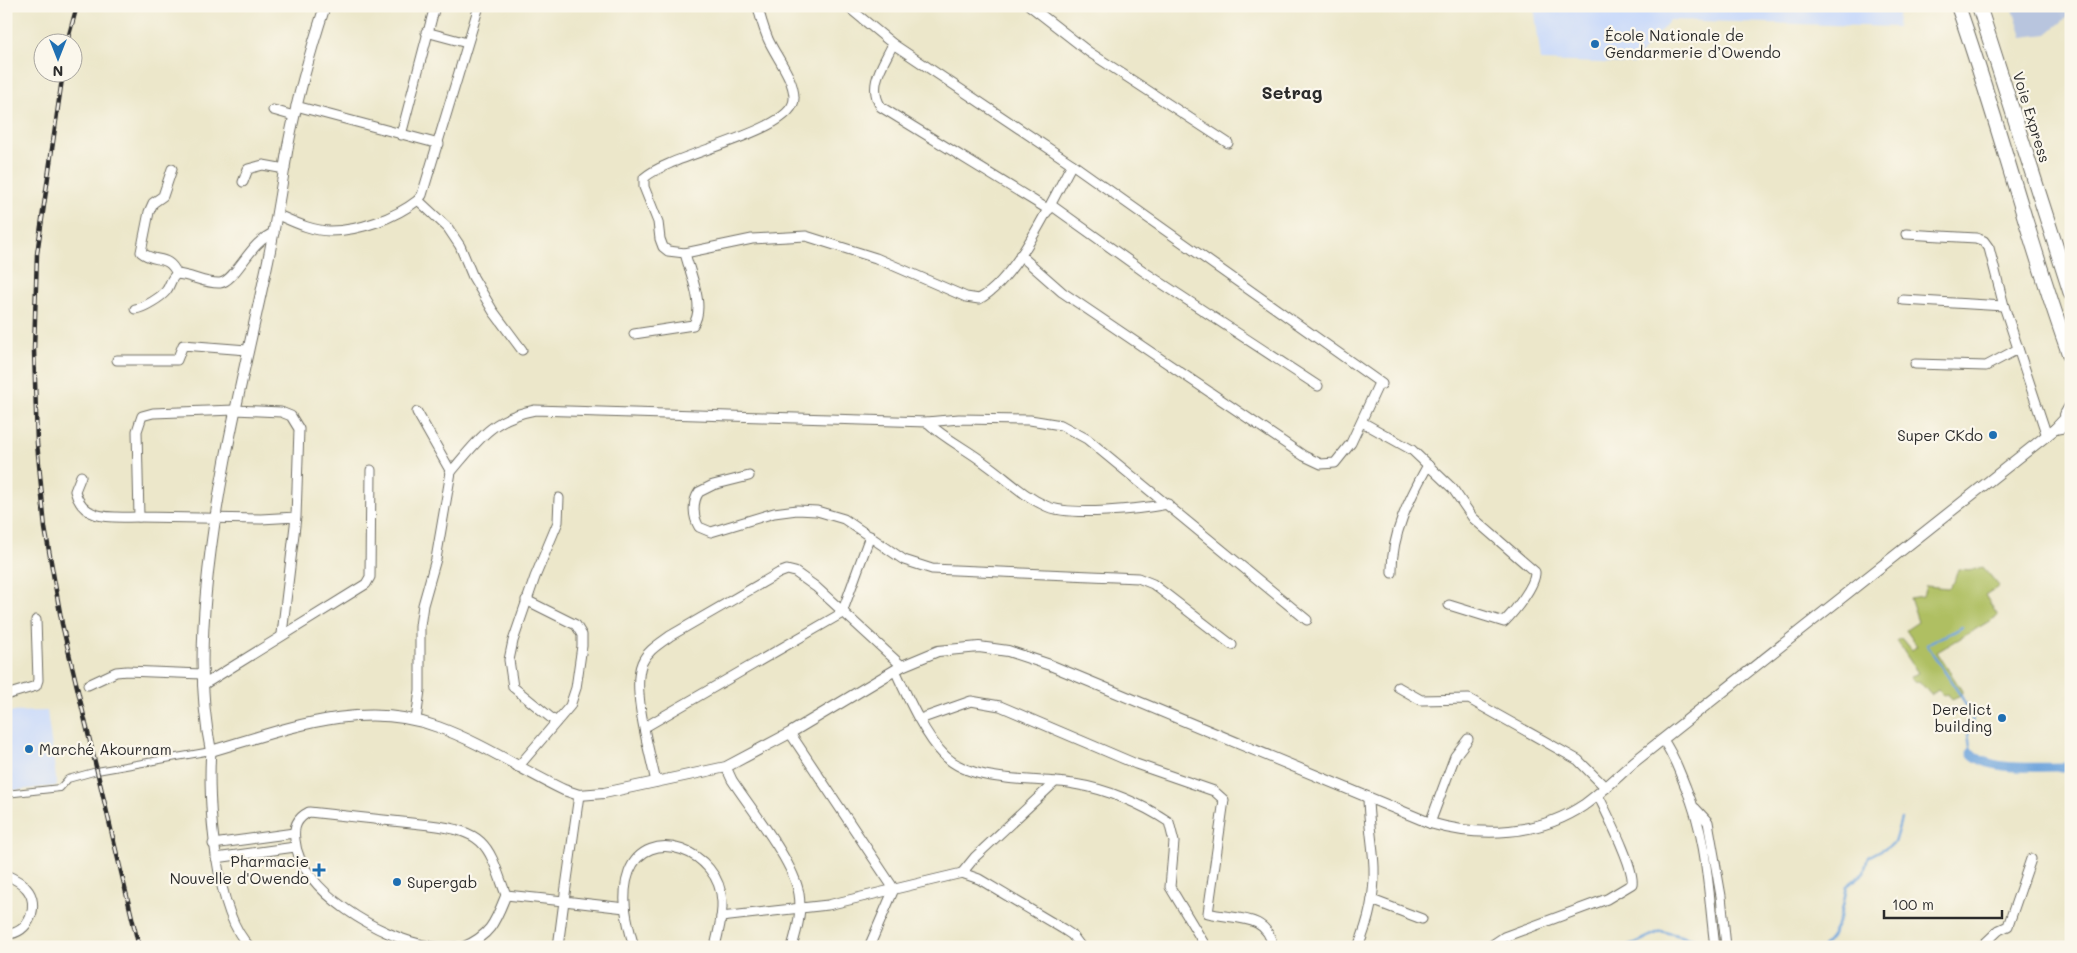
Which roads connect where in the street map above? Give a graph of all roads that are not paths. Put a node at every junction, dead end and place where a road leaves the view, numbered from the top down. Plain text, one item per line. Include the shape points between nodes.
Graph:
1 (325, 6) edge
2 (435, 6) edge
3 (479, 6) edge
4 (758, 6) edge
5 (847, 6) edge
6 (1030, 6) edge
7 (1958, 6) edge
8 (1979, 6) edge
9 (426, 32) junction
10 (467, 42) junction
11 (893, 44) junction
12 (273, 110) dead end
13 (295, 111) junction
14 (401, 135) junction
15 (1228, 143) dead end
16 (439, 144) junction
17 (1072, 164) junction
18 (172, 169) dead end
19 (285, 169) junction
20 (242, 182) dead end
21 (418, 200) junction
22 (1050, 207) junction
23 (278, 215) junction
24 (274, 233) junction
25 (1906, 234) dead end
26 (685, 253) junction
27 (1020, 255) junction
28 (177, 274) junction
29 (2071, 294) edge
30 (1903, 300) dead end
31 (2004, 306) junction
32 (135, 309) dead end
33 (634, 334) dead end
34 (2018, 349) junction
35 (247, 350) junction
36 (522, 350) dead end
37 (2071, 359) edge
38 (117, 360) dead end
39 (1915, 364) dead end
40 (1318, 386) dead end
41 (235, 410) junction
42 (417, 412) dead end
43 (2070, 415) edge
44 (927, 422) junction
45 (1362, 422) junction
46 (2051, 433) junction
47 (1428, 465) junction
48 (371, 470) dead end
49 (451, 472) junction
50 (81, 476) dead end
51 (748, 476) dead end
52 (559, 498) dead end
53 (1168, 504) junction
54 (139, 517) junction
55 (296, 517) junction
56 (214, 518) junction
57 (870, 536) junction
58 (1392, 573) dead end
59 (526, 600) junction
60 (1449, 605) dead end
61 (844, 611) junction
62 (36, 620) dead end
63 (1307, 620) dead end
64 (282, 634) junction
65 (1232, 645) dead end
66 (898, 668) junction
67 (203, 679) junction
68 (88, 685) dead end
69 (1398, 687) dead end
70 (6, 695) edge
71 (920, 719) junction
72 (416, 720) junction
73 (556, 722) junction
74 (645, 727) junction
75 (790, 733) junction
76 (1468, 739) dead end
77 (1663, 740) junction
78 (211, 751) junction
79 (518, 767) junction
80 (726, 767) junction
81 (656, 782) junction
82 (1055, 782) junction
83 (1602, 792) junction
84 (6, 794) edge
85 (579, 795) junction
86 (1368, 797) junction
87 (1695, 808) junction
88 (1430, 823) junction
89 (294, 833) junction
90 (213, 844) junction
91 (295, 847) junction
92 (216, 858) junction
93 (2031, 859) dead end
94 (962, 873) junction
95 (6, 876) edge
96 (894, 889) junction
97 (506, 895) junction
98 (1372, 900) junction
99 (564, 901) junction
100 (625, 908) junction
101 (800, 909) junction
102 (722, 916) junction
103 (1422, 919) dead end
104 (6, 934) edge
105 (1726, 943) edge
106 (1715, 944) edge
107 (250, 947) edge
108 (456, 947) edge
109 (463, 947) edge
110 (558, 947) edge
111 (634, 947) edge
112 (715, 947) edge
113 (792, 947) edge
114 (869, 947) edge
115 (1082, 947) edge
116 (1206, 947) edge
117 (1274, 947) edge
118 (1358, 947) edge
119 (1489, 947) edge
120 (1981, 947) edge

1 - 13 street
2 - 9 street
3 - 10 street
4 - 26 street via 768,39 791,85 793,107 786,115 757,130 661,167 644,178 663,246
5 - 11 street
6 - 15 street via 1089,52
7 - 37 highway via 2051,306
8 - 29 highway, Voie Express
9 - 10 street
9 - 14 street
10 - 16 street
11 - 17 street
11 - 22 street via 874,86 881,107
12 - 13 street
13 - 14 street
13 - 19 street
14 - 16 street
16 - 21 street
17 - 22 street
17 - 45 street via 1381,383
18 - 28 street via 163,196 153,203 149,212 141,252 145,256 165,260 174,266
19 - 20 street via 255,165 248,169
19 - 23 street
21 - 23 street via 380,220 343,230 312,228
21 - 36 street via 448,228 492,311
22 - 27 street
22 - 40 street
23 - 24 street
24 - 28 street via 264,236 224,282
24 - 35 street
25 - 31 street via 1984,241 1989,248
26 - 27 street via 752,239 806,236 876,258 974,299 993,289
26 - 33 street via 698,307 697,319 692,325
27 - 45 street via 1062,292 1314,462 1335,463
28 - 32 street via 166,292 143,308
30 - 31 street
31 - 34 street
34 - 39 street via 1986,366
34 - 46 street
35 - 38 street via 183,345 177,360
35 - 41 street
41 - 54 street via 142,416 137,431
41 - 55 street via 281,412 291,416 299,430
41 - 56 street
42 - 49 street
43 - 46 street
44 - 49 street via 535,410 501,420
44 - 53 street via 1006,420 1061,425 1087,439
44 - 53 street via 1021,492 1052,508 1070,511
45 - 47 street via 1397,440
46 - 77 street
47 - 58 street via 1394,541
47 - 60 street via 1452,489 1473,518 1535,572 1531,587 1504,622
48 - 64 street via 370,577 366,584
49 - 72 street via 420,626 420,690
50 - 54 street via 75,490 80,503 89,512 106,517
51 - 57 street via 699,492 694,507 699,527 711,532 774,513 810,510 844,519
52 - 59 street via 558,522
53 - 63 street
54 - 56 street
55 - 56 street
55 - 64 street
56 - 67 street via 204,620
57 - 61 street
57 - 65 street via 904,560 932,569 1144,580
59 - 73 street via 509,660 510,676 519,694
59 - 73 street via 569,620 582,635 576,688 570,706
61 - 66 street
61 - 74 street
61 - 74 street via 795,572 787,570 724,604 670,636 647,654 638,679 640,711
62 - 70 street via 36,686
64 - 67 street
66 - 71 street
66 - 75 street
66 - 86 street via 951,648 979,646 1008,651 1090,681
67 - 68 street via 127,671 116,672
67 - 78 street via 205,723
69 - 83 street via 1422,700 1469,699 1578,760
71 - 82 street via 944,755 955,764 1008,780
71 - 117 street via 960,703 985,702 1042,722 1136,764 1214,791 1224,800 1208,912 1256,921 1269,930
72 - 78 street via 363,715 314,720
72 - 79 street via 438,726
73 - 79 street
74 - 81 street
75 - 80 street
75 - 96 street
76 - 88 street via 1455,756
77 - 83 street
77 - 87 street via 1672,753
78 - 84 street via 97,771 68,780 60,788
78 - 90 street
79 - 85 street
80 - 81 street
80 - 101 street via 789,864 796,880
81 - 85 street
82 - 94 street
82 - 116 street via 1090,788 1143,806 1169,822 1174,842 1170,887
83 - 88 street via 1569,814 1517,830 1476,832
83 - 119 street via 1628,862 1632,884 1607,898 1504,937
85 - 99 street
86 - 88 street
86 - 98 street via 1374,868
87 - 105 street via 1708,822
87 - 106 street via 1702,835
89 - 90 street
89 - 91 street
89 - 97 street via 298,819 309,812 448,827 473,835 482,842 494,860
90 - 92 street
91 - 92 street
91 - 108 street via 308,875 337,904 382,930 428,946
92 - 107 street via 230,913
93 - 120 street via 2008,926
94 - 96 street
94 - 115 street via 980,879 1063,929
95 - 104 street via 27,888 34,902 30,919 22,929
96 - 101 street
96 - 114 street
97 - 99 street
97 - 109 street via 495,924 487,933
98 - 103 street
98 - 118 street
99 - 100 street
99 - 110 street
100 - 102 street via 629,870 638,858 650,850 679,848 693,853 713,872 722,901
100 - 111 street
101 - 102 street
101 - 113 street
102 - 112 street

